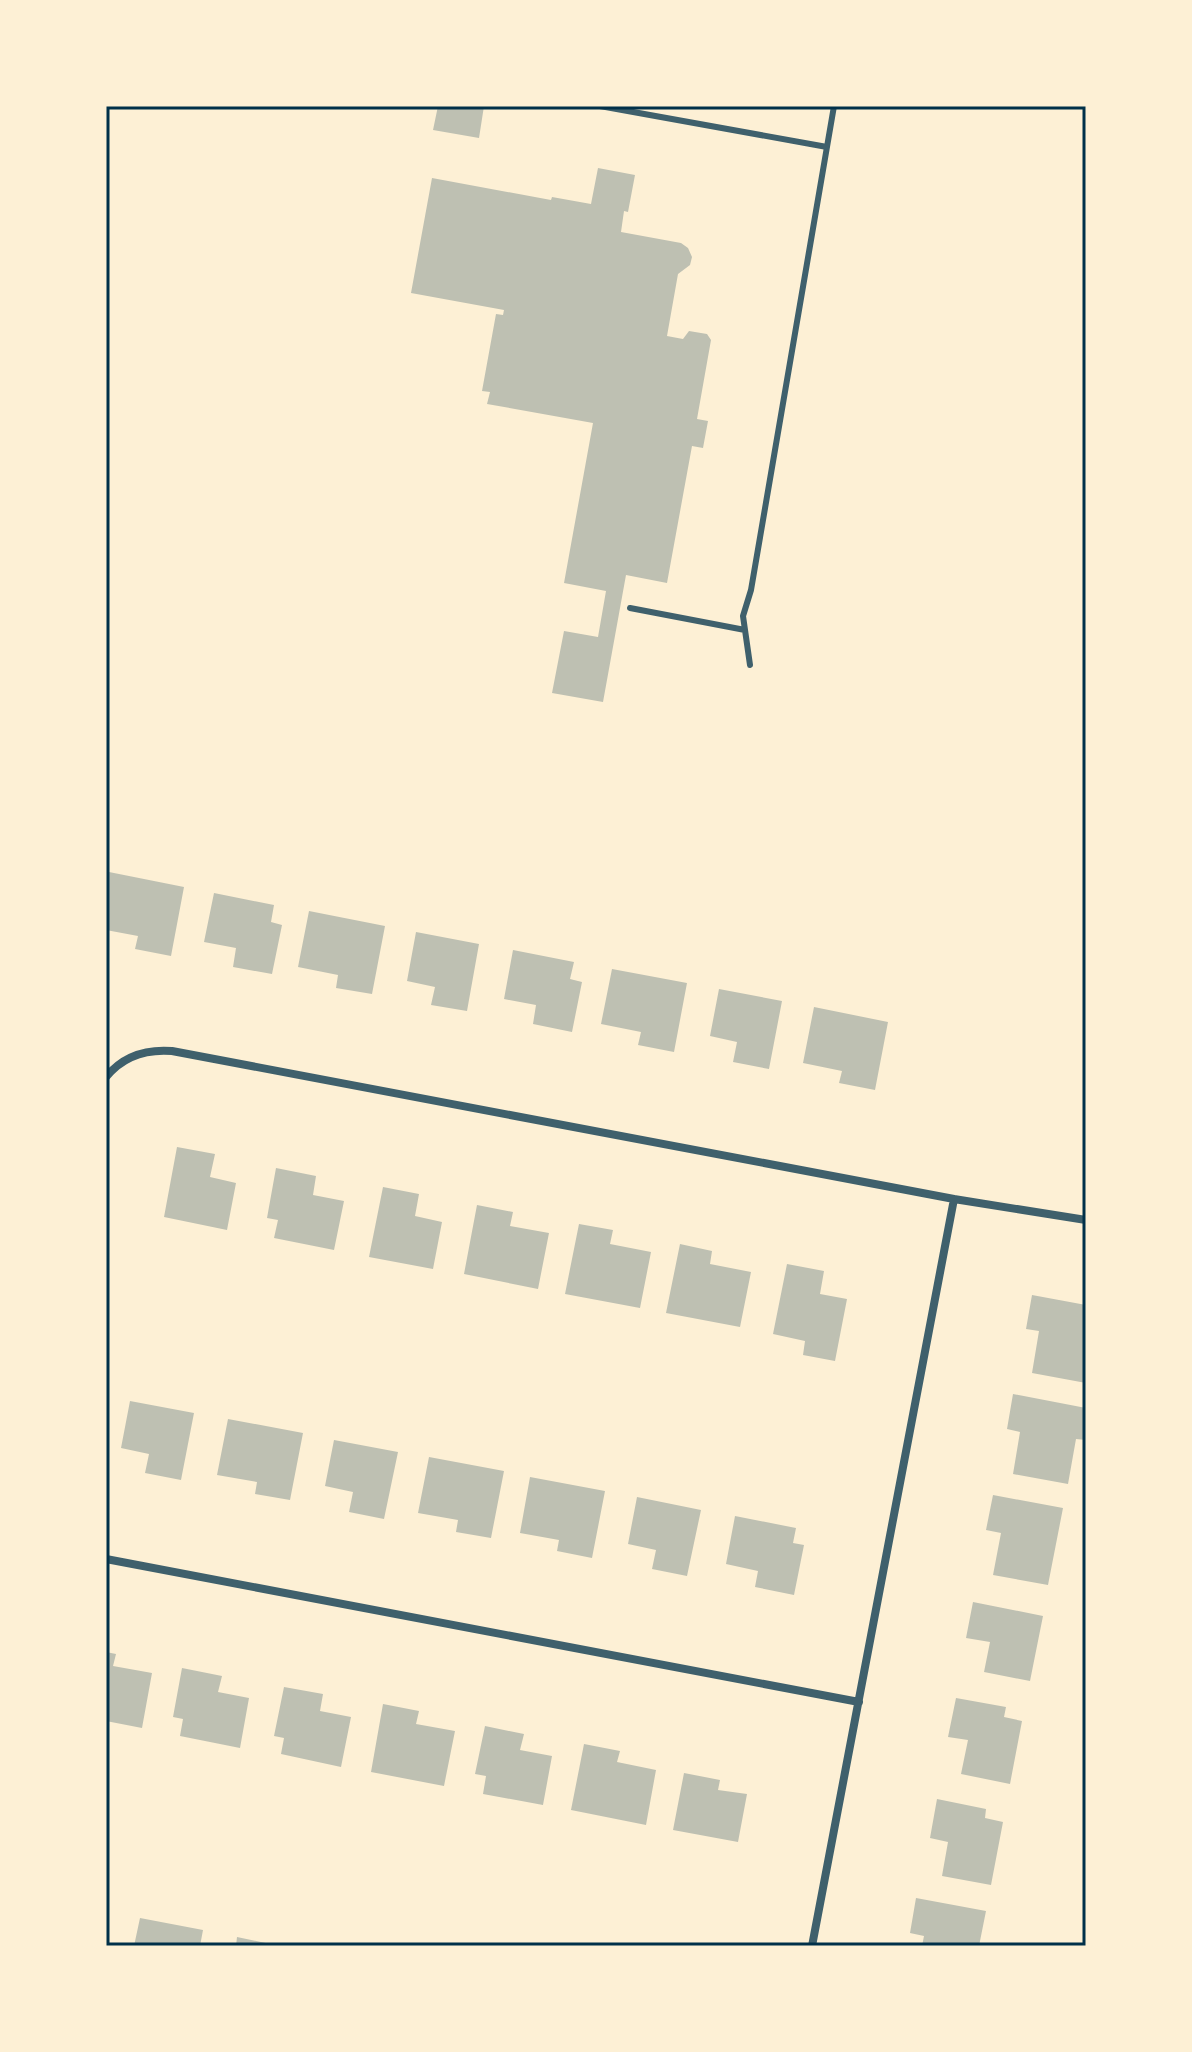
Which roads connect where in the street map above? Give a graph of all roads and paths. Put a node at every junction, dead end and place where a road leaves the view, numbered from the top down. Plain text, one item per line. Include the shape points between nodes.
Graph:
1 (600, 106) edge
2 (834, 106) edge
3 (827, 147) junction
4 (630, 608) dead end
5 (745, 630) junction
6 (750, 665) dead end
7 (106, 1077) edge
8 (954, 1199) junction
9 (1086, 1220) edge
10 (106, 1559) edge
11 (859, 1702) junction
12 (812, 1946) edge

1 - 3 lane
2 - 3 lane
3 - 5 lane via 743,616
4 - 5 lane
5 - 6 lane
7 - 8 street via 143,1052 172,1051
8 - 9 street
8 - 11 street
10 - 11 street
11 - 12 street

